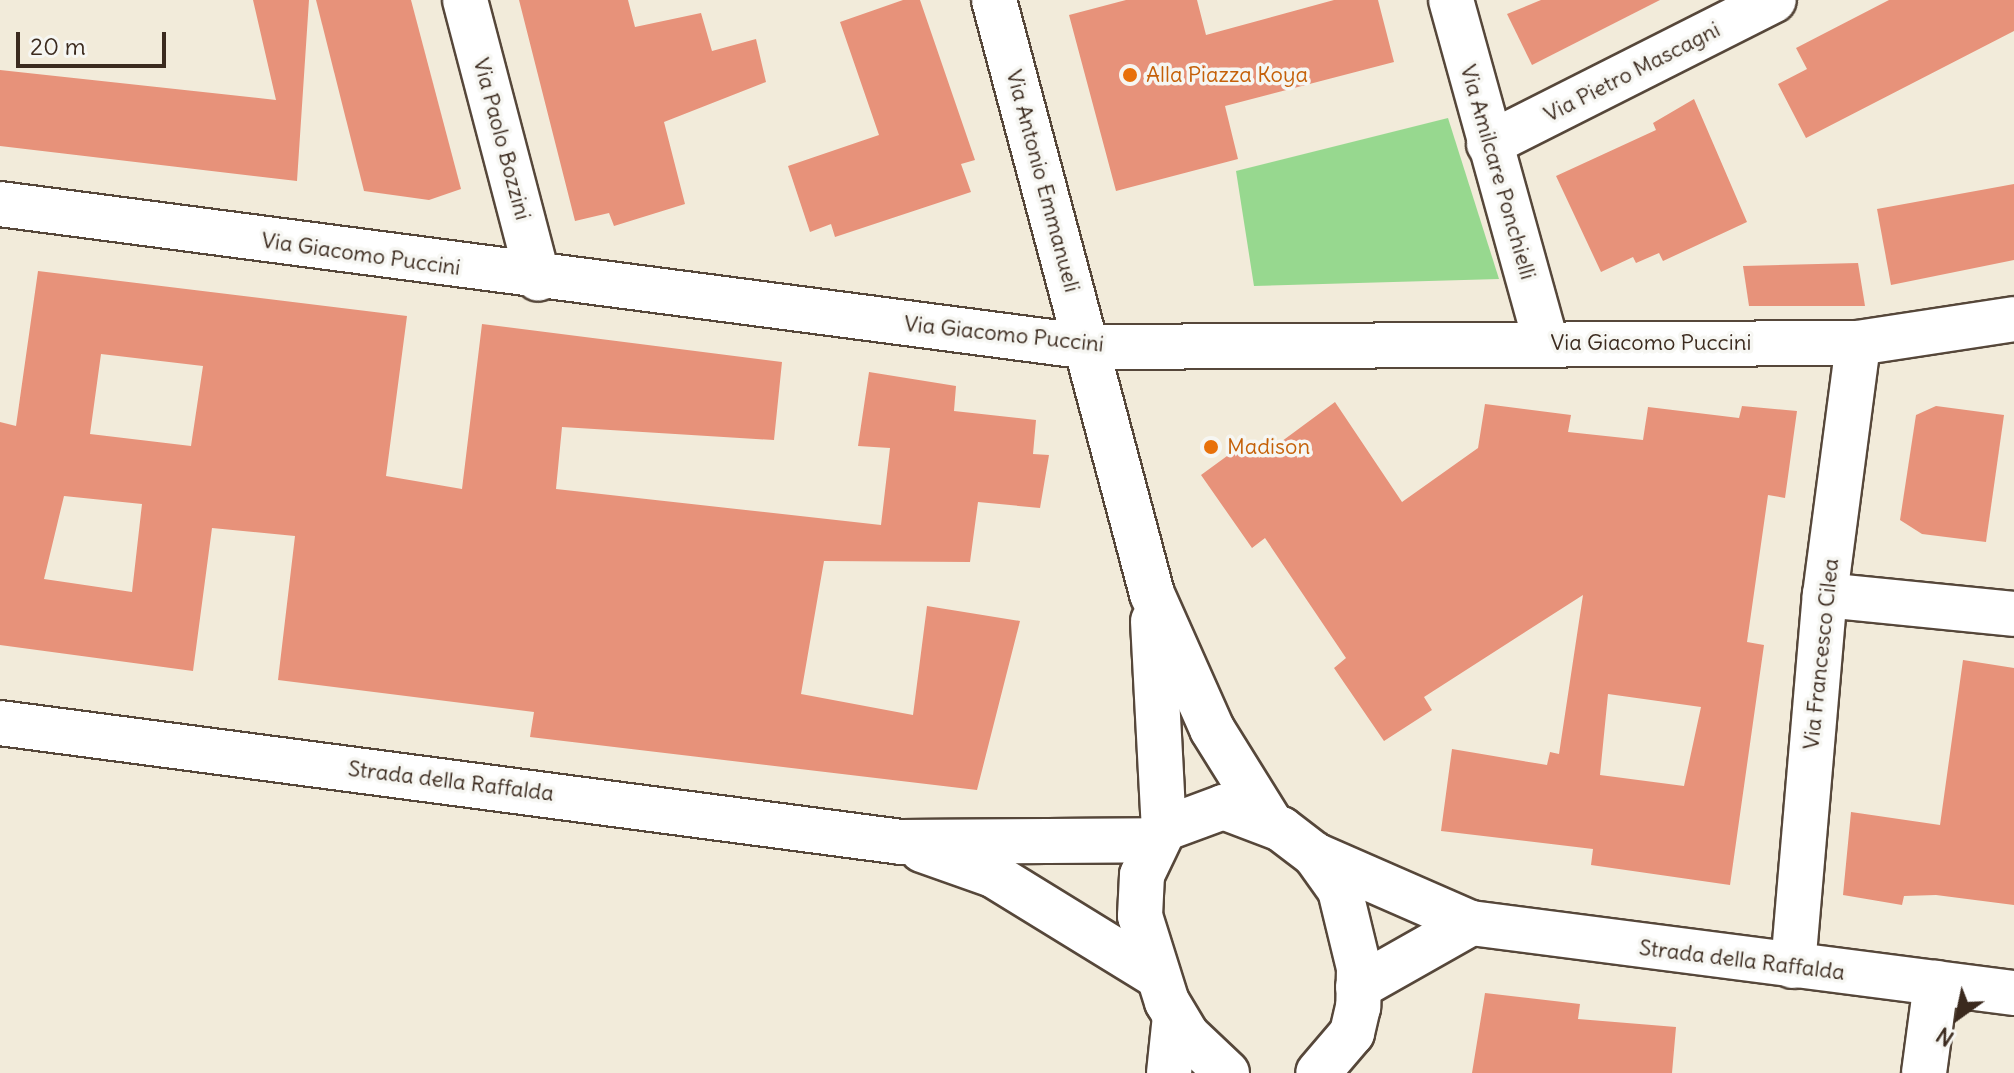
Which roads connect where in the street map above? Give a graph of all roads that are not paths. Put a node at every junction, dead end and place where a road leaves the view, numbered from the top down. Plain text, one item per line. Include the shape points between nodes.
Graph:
1 (465, 0) edge
2 (994, 0) edge
3 (1451, 0) edge
4 (1774, 0) edge
5 (1489, 144) junction
6 (0, 204) edge
7 (538, 279) junction
8 (2014, 319) edge
9 (1546, 343) junction
10 (1858, 343) junction
11 (1089, 347) junction
12 (1152, 594) junction
13 (1825, 595) junction
14 (2014, 614) edge
15 (0, 723) edge
16 (1270, 822) junction
17 (1161, 834) junction
18 (901, 842) junction
19 (1315, 855) junction
20 (1471, 923) junction
21 (1793, 966) junction
22 (1157, 976) junction
23 (1936, 983) junction
24 (1358, 987) junction
25 (2014, 993) edge
26 (1175, 1016) junction
27 (1333, 1065) edge
28 (1169, 1073) edge
29 (1227, 1073) edge
30 (1924, 1073) edge

1 - 7 street, Via Paolo Bozzini
2 - 11 street, Via Antonio Emmanueli
3 - 5 street, Via Amilcare Ponchielli
4 - 5 street, Via Pietro Mascagni
5 - 9 street, Via Amilcare Ponchielli
6 - 7 street, Via Giacomo Puccini
7 - 11 street, Via Giacomo Puccini
8 - 10 street, Via Giacomo Puccini
9 - 10 street, Via Giacomo Puccini
9 - 11 street, Via Giacomo Puccini
10 - 13 street, Via Francesco Cilea
11 - 12 street, Via Antonio Emmanueli
12 - 16 street, Via Antonio Emmanueli via 1212,729
12 - 17 street, Via Antonio Emmanueli
13 - 14 street
13 - 21 street, Via Francesco Cilea
15 - 18 street, Strada della Raffalda
16 - 17 street, Strada della Raffalda via 1223,807
16 - 19 street, Strada della Raffalda
17 - 18 street, Strada della Raffalda
17 - 22 street via 1142,875 1140,916
18 - 22 street, Strada della Raffalda via 993,875
19 - 20 street, Strada della Raffalda
19 - 24 street, Strada della Raffalda via 1340,890 1352,928
20 - 21 street, Strada della Raffalda
20 - 24 street
21 - 23 street, Strada della Raffalda
22 - 26 street
23 - 25 street, Strada della Raffalda
23 - 30 street
24 - 27 street, Strada della Raffalda via 1352,1033
26 - 28 street
26 - 29 street

